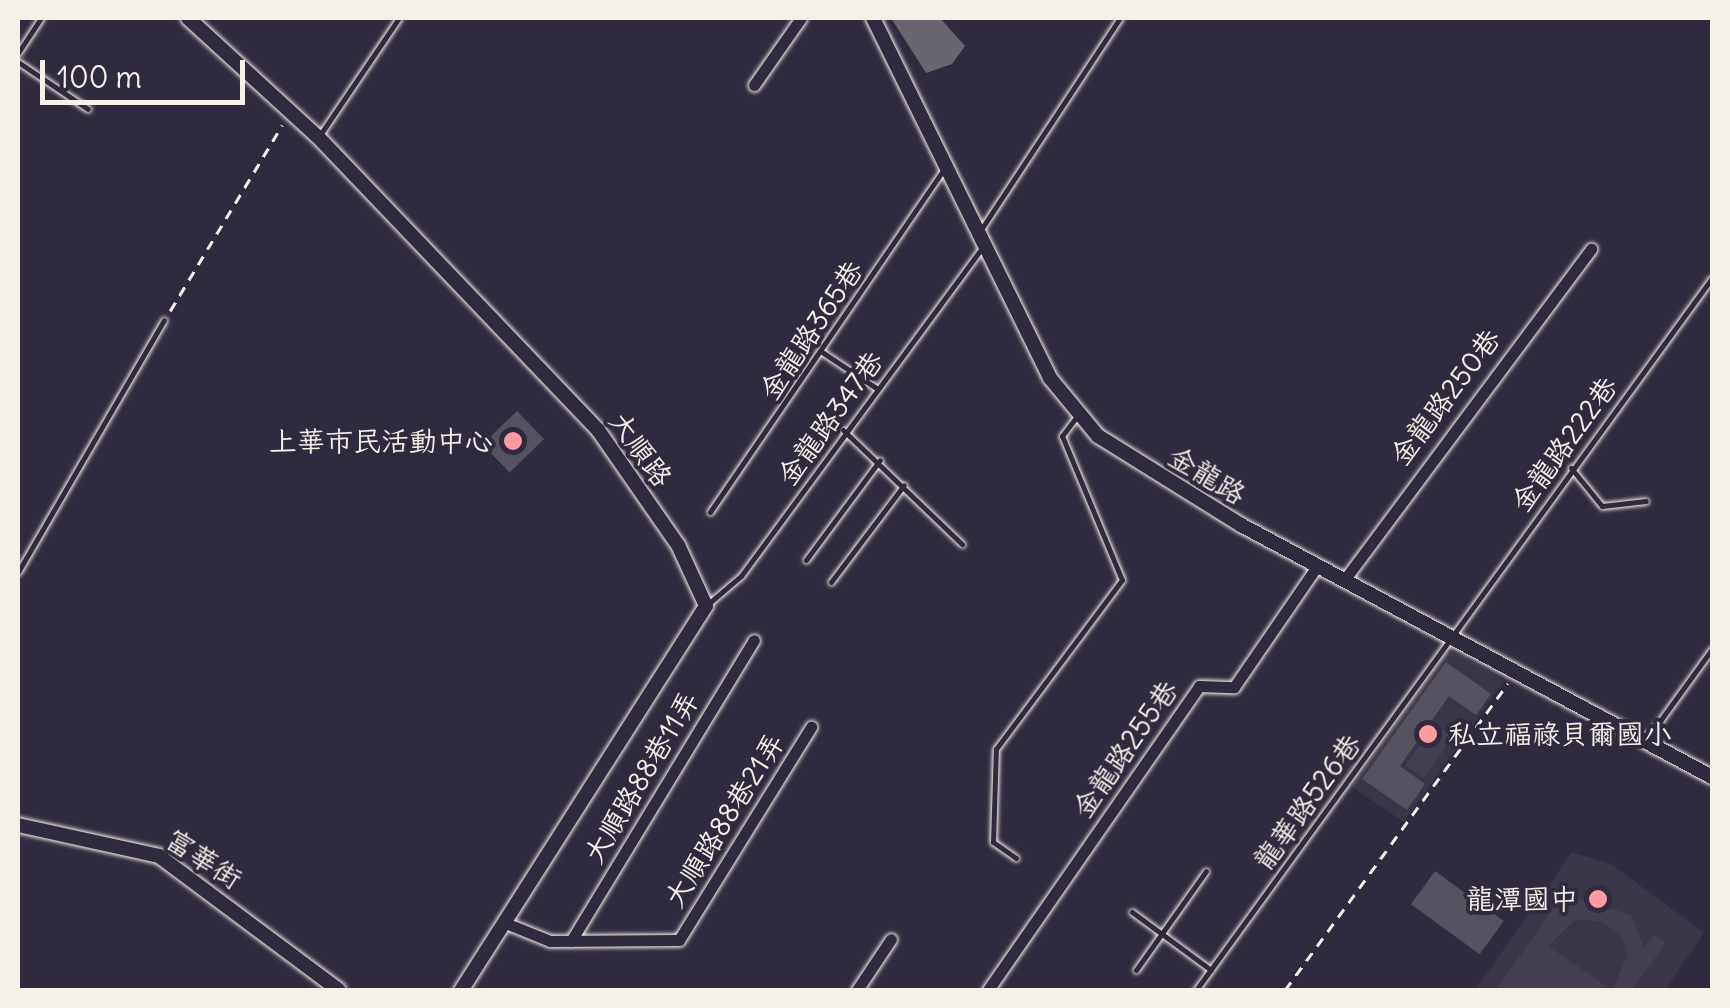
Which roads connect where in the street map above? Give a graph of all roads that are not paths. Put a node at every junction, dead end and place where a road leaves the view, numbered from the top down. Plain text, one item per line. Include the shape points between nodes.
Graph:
1 (41, 18) edge
2 (188, 18) edge
3 (399, 18) edge
4 (800, 18) edge
5 (874, 18) edge
6 (1120, 18) edge
7 (18, 53) edge
8 (18, 62) edge
9 (754, 85) dead end
10 (88, 109) dead end
11 (318, 138) junction
12 (944, 168) junction
13 (979, 242) junction
14 (1591, 249) dead end
15 (1712, 278) edge
16 (164, 320) road end
17 (822, 352) junction
18 (876, 388) junction
19 (1078, 415) junction
20 (844, 430) junction
21 (880, 460) junction
22 (1571, 468) junction
23 (904, 485) junction
24 (1646, 500) dead end
25 (710, 512) dead end
26 (962, 544) dead end
27 (806, 560) dead end
28 (1318, 566) junction
29 (18, 572) edge
30 (1345, 579) junction
31 (830, 582) dead end
32 (706, 606) junction
33 (1450, 635) junction
34 (754, 640) dead end
35 (1712, 649) edge
36 (811, 727) dead end
37 (1646, 740) junction
38 (1712, 777) edge
39 (18, 825) edge
40 (1016, 858) dead end
41 (1206, 872) dead end
42 (1132, 912) dead end
43 (508, 924) junction
44 (1161, 934) junction
45 (891, 939) dead end
46 (571, 941) junction
47 (1136, 970) dead end
48 (1211, 970) junction
49 (339, 990) edge
50 (461, 990) edge
51 (857, 990) edge
52 (988, 990) edge
53 (1196, 990) edge

1 - 7 lane
2 - 11 street, 大順路
3 - 11 lane
4 - 9 street
5 - 12 street, 金龍路
6 - 13 lane, 金龍路347巷
8 - 10 lane
11 - 32 street, 大順路 via 598,430 678,546
12 - 13 street, 金龍路
12 - 17 lane, 金龍路365巷
13 - 18 lane, 金龍路347巷
13 - 19 street, 金龍路
14 - 30 street, 金龍路250巷
15 - 22 lane, 金龍路222巷
16 - 29 lane
17 - 18 lane
17 - 25 lane, 金龍路365巷
18 - 20 lane, 金龍路347巷
19 - 28 street, 金龍路 via 1114,448
19 - 40 lane via 1062,436 1122,580 996,750 993,842
20 - 21 lane
20 - 32 lane, 金龍路347巷 via 741,576
21 - 23 lane
21 - 27 lane
22 - 24 lane via 1602,506
22 - 33 lane, 金龍路222巷
23 - 26 lane
23 - 31 lane
28 - 30 street, 金龍路
28 - 52 street, 金龍路255巷 via 1234,687 1199,686
30 - 33 street, 金龍路
32 - 43 street
33 - 37 street, 金龍路
33 - 48 lane, 龍華路526巷
34 - 46 street, 大順路88巷11弄
35 - 37 lane
36 - 46 street, 大順路88巷21弄 via 679,940
37 - 38 street, 金龍路
39 - 49 street, 富華街 via 159,856
41 - 44 lane
42 - 44 lane
43 - 46 street
43 - 50 street
44 - 47 lane
44 - 48 lane
45 - 51 street
48 - 53 lane, 龍華路526巷

